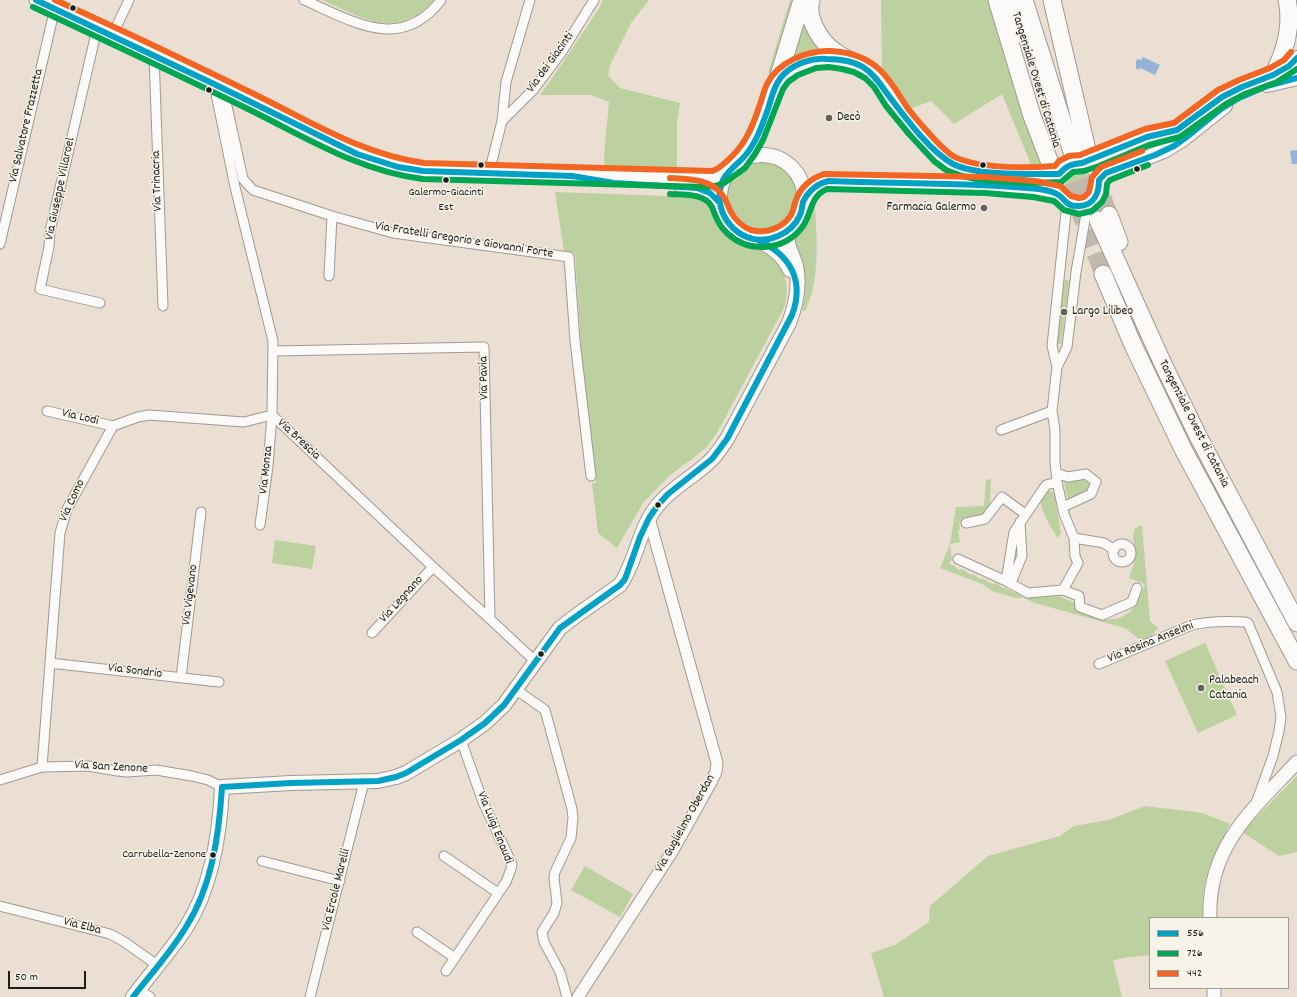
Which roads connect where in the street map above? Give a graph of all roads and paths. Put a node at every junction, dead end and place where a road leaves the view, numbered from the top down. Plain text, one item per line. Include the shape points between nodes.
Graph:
1 (36, 0) edge
2 (129, 0) edge
3 (304, 0) edge
4 (441, 0) edge
5 (530, 0) edge
6 (594, 0) edge
7 (802, 0) edge
8 (810, 0) edge
9 (997, 0) edge
10 (1010, 0) edge
11 (1024, 0) edge
12 (1052, 0) edge
13 (1287, 0) edge
14 (1290, 0) edge
15 (55, 8) junction
16 (1297, 15) edge
17 (97, 28) junction
18 (112, 36) junction
19 (154, 55) junction
20 (1297, 58) edge
21 (853, 63) junction
22 (1273, 75) junction
23 (1297, 78) edge
24 (777, 82) junction
25 (218, 86) junction
26 (502, 121) junction
27 (740, 161) junction
28 (1068, 161) junction
29 (489, 173) junction
30 (727, 174) junction
31 (572, 176) junction
32 (1099, 180) junction
33 (1063, 199) junction
34 (804, 202) junction
35 (1091, 202) junction
36 (720, 203) junction
37 (332, 216) junction
38 (1103, 217) tunnel mouth
39 (789, 230) junction
40 (758, 240) junction
41 (0, 244) edge
42 (1061, 271) junction
43 (1076, 272) junction
44 (329, 276) dead end
45 (1097, 276) tunnel mouth
46 (797, 284) junction
47 (100, 303) dead end
48 (162, 306) dead end
49 (274, 351) junction
50 (1057, 367) junction
51 (47, 411) dead end
52 (1052, 411) junction
53 (272, 415) junction
54 (113, 426) junction
55 (1000, 430) dead end
56 (591, 476) dead end
57 (1057, 478) junction
58 (1063, 507) junction
59 (201, 512) dead end
60 (649, 518) junction
61 (1023, 518) junction
62 (966, 523) dead end
63 (260, 526) dead end
64 (1074, 538) junction
65 (1114, 550) dead end
66 (958, 559) dead end
67 (432, 567) junction
68 (1009, 582) junction
69 (1136, 588) dead end
70 (1063, 590) junction
71 (490, 619) junction
72 (1297, 623) edge
73 (372, 633) dead end
74 (1297, 661) edge
75 (536, 662) junction
76 (50, 663) junction
77 (1099, 664) dead end
78 (181, 678) junction
79 (219, 682) dead end
80 (516, 689) junction
81 (462, 740) junction
82 (1297, 762) edge
83 (42, 767) junction
84 (0, 780) edge
85 (364, 782) junction
86 (222, 787) junction
87 (1254, 808) junction
88 (444, 856) dead end
89 (262, 861) dead end
90 (340, 881) junction
91 (498, 893) junction
92 (0, 906) edge
93 (1210, 917) edge
94 (417, 932) dead end
95 (455, 958) junction
96 (157, 965) junction
97 (446, 971) dead end
98 (141, 995) edge
99 (310, 997) edge
100 (568, 997) edge
101 (578, 997) edge

1 - 15 main road
2 - 18 street
3 - 4 street via 360,25 391,29 404,27 422,19
5 - 26 street, Via dei Giacinti via 506,82
6 - 26 street, Via dei Giacinti via 534,89
7 - 24 highway
8 - 21 highway via 809,10 820,36 830,48
9 - 28 highway via 1032,116
10 - 28 highway, Tangenziale Ovest di Catania via 1043,113
11 - 28 highway, Tangenziale Ovest di Catania
12 - 28 highway
13 - 22 highway via 1288,33 1281,60
14 - 16 highway
15 - 17 main road
15 - 41 street, Via Salvatore Frazzetta
17 - 18 main road
17 - 47 street, Via Giuseppe Villaroel via 50,231 40,288
18 - 19 main road
19 - 25 main road
19 - 48 street, Via Trinacria
20 - 22 main road
21 - 24 main road via 829,59 811,61 794,68
21 - 28 main road via 867,70 879,81 910,124 943,158 953,164 965,169 986,172 1028,174
22 - 28 main road via 1222,97 1177,130 1147,137 1096,158
23 - 32 main road via 1277,82 1245,94 1164,151 1106,173
24 - 27 main road via 761,129
25 - 29 main road via 375,161 408,170
25 - 37 street, Via Fratelli Gregorio e Giovanni Forte via 243,180 248,186 253,190
25 - 49 street, Via Brescia via 235,187
26 - 29 street, Via dei Giacinti
27 - 30 main road
27 - 34 main road via 764,155 782,160 799,178
28 - 32 main road via 1093,169
28 - 33 main road via 1056,184
29 - 31 main road
30 - 31 main road via 708,180
30 - 36 main road via 721,188
31 - 36 main road via 614,183 697,188 710,193
32 - 35 main road via 1098,192
33 - 34 main road via 1034,189 829,180 814,188
33 - 35 main road via 1079,206
33 - 42 street
34 - 39 main road via 797,220
35 - 43 street via 1086,214
36 - 40 main road via 725,219 730,225 743,235
37 - 44 street
37 - 56 street, Via Fratelli Gregorio e Giovanni Forte via 393,233 569,257 576,348
38 - 72 highway, Tangenziale Ovest di Catania via 1127,285 1163,364 1199,438
39 - 40 main road via 778,237
39 - 46 main road via 787,238 796,265
40 - 46 main road via 781,255
42 - 43 street
42 - 50 street via 1052,346
43 - 50 street via 1067,346
45 - 74 highway, Tangenziale Ovest di Catania via 1183,449
46 - 60 main road via 795,307 789,323 727,439 712,459 668,494
49 - 53 street, Via Brescia
49 - 71 street, Via Pavia via 484,347
50 - 52 street
51 - 54 street, Via Lodi
52 - 55 street
52 - 57 street
53 - 54 street via 244,422 149,415
53 - 63 street, Via Monza
53 - 67 street, Via Brescia
54 - 76 street, Via Como via 75,493 62,523
57 - 58 street
57 - 58 street via 1086,474 1096,482 1091,494
57 - 61 street via 1046,485
58 - 64 street
59 - 78 street, Via Vigevano
60 - 75 main road via 625,579 560,628
60 - 101 street, Via Guglielmo Oberdan via 717,763 716,772 672,852
61 - 62 street via 1002,497 985,519
61 - 68 street via 1014,532
64 - 65 street via 1104,543
64 - 70 street via 1078,563
66 - 68 street
67 - 71 street, Via Brescia
67 - 73 street, Via Legnano
68 - 70 street via 1028,593
69 - 70 street via 1132,602 1102,615 1080,607 1079,596
71 - 75 street, Via Brescia
75 - 80 main road
76 - 78 street, Via Sondrio
76 - 83 street, Via Como
77 - 87 street, Via Rosina Anselmi via 1192,625 1221,621 1248,623 1277,692 1281,717 1273,756
78 - 79 street, Via Sondrio
80 - 81 main road via 493,716
80 - 100 street via 545,710 572,809 571,838 554,878 557,904 542,932
81 - 85 main road via 396,777
81 - 91 street, Via Luigi Einaudi via 483,802 512,864 509,876
82 - 87 main road
83 - 84 street, Via San Zenone
83 - 86 street, Via San Zenone via 88,766 127,772 156,770 202,778
85 - 86 main road
85 - 90 street, Via Ercole Marelli
86 - 96 main road via 220,816 205,888 179,938
87 - 93 main road via 1237,827 1216,866
88 - 91 street
89 - 90 street
90 - 99 street, Via Ercole Marelli
91 - 95 street, Via Luigi Einaudi
92 - 96 street, Via Elba via 110,934 123,940
94 - 95 street
95 - 97 street, Via Luigi Einaudi
96 - 98 main road

